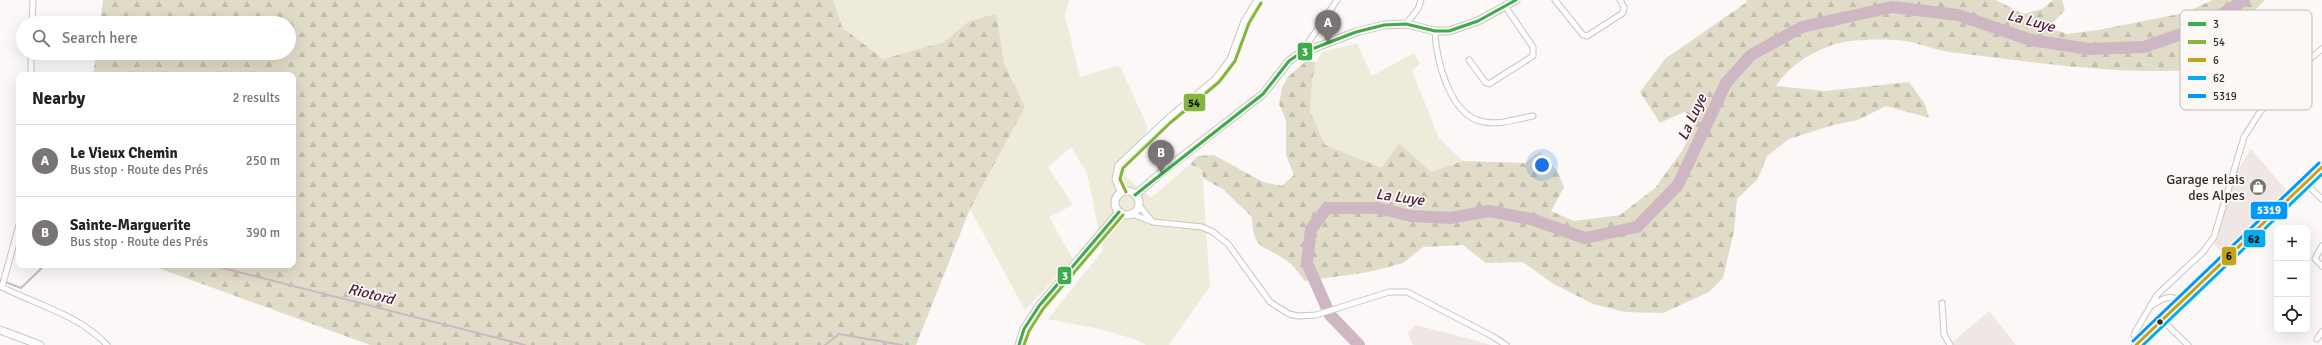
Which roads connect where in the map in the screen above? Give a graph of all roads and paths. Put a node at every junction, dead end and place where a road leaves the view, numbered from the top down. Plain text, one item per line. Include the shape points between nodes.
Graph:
1 (33, 0) edge
2 (1257, 0) edge
3 (1337, 0) edge
4 (1421, 0) edge
5 (1516, 0) edge
6 (1555, 0) edge
7 (1620, 0) edge
8 (1505, 6) junction
9 (32, 16) edge
10 (1406, 24) junction
11 (1434, 31) junction
12 (2322, 49) edge
13 (1302, 52) junction
14 (2312, 57) edge
15 (31, 60) edge
16 (1469, 60) dead end
17 (31, 72) edge
18 (2262, 110) edge
19 (1533, 116) dead end
20 (2322, 167) edge
21 (2305, 183) junction
22 (1121, 194) junction
23 (1136, 195) junction
24 (2322, 199) edge
25 (1139, 206) junction
26 (1119, 212) junction
27 (1132, 214) junction
28 (1153, 222) junction
29 (16, 235) edge
30 (2322, 246) edge
31 (2322, 266) edge
32 (2, 284) edge
33 (2180, 302) junction
34 (1942, 303) dead end
35 (2150, 307) junction
36 (2162, 320) junction
37 (0, 330) edge
38 (2322, 332) edge
39 (2317, 339) dead end
40 (40, 345) edge
41 (107, 345) edge
42 (1020, 345) edge
43 (1506, 345) edge
44 (1950, 345) edge
45 (2136, 345) edge
46 (2188, 345) edge

1 - 9 street
2 - 22 street via 1244,21 1230,59 1215,79 1118,165 1115,179
3 - 13 street
4 - 10 street via 1418,9
5 - 8 street
6 - 7 street via 1583,36 1587,36 1622,13 1624,7
8 - 11 street via 1464,27
8 - 16 street via 1533,47 1532,56 1489,84
10 - 11 street
10 - 13 street via 1384,25 1356,32
11 - 19 street via 1450,95 1468,115 1492,123
12 - 14 street
13 - 23 street via 1289,61 1263,94
15 - 17 street
18 - 35 street via 2244,137 2214,237 2203,252 2161,290
20 - 21 main road
21 - 24 street
21 - 33 main road
22 - 23 street via 1130,192
22 - 26 street via 1116,202
23 - 25 street
25 - 27 street
25 - 28 street
26 - 27 street
26 - 42 street via 1035,312 1024,329
27 - 28 street
28 - 43 street via 1202,227 1213,232 1228,244 1270,302 1289,314 1316,315 1389,292 1407,292
29 - 32 street
30 - 31 street via 2315,259
32 - 41 street via 78,322
33 - 35 street via 2167,297
33 - 36 main road
34 - 44 street via 1944,334
35 - 45 street via 2134,334
36 - 45 main road
36 - 46 street
37 - 40 street
38 - 39 street

